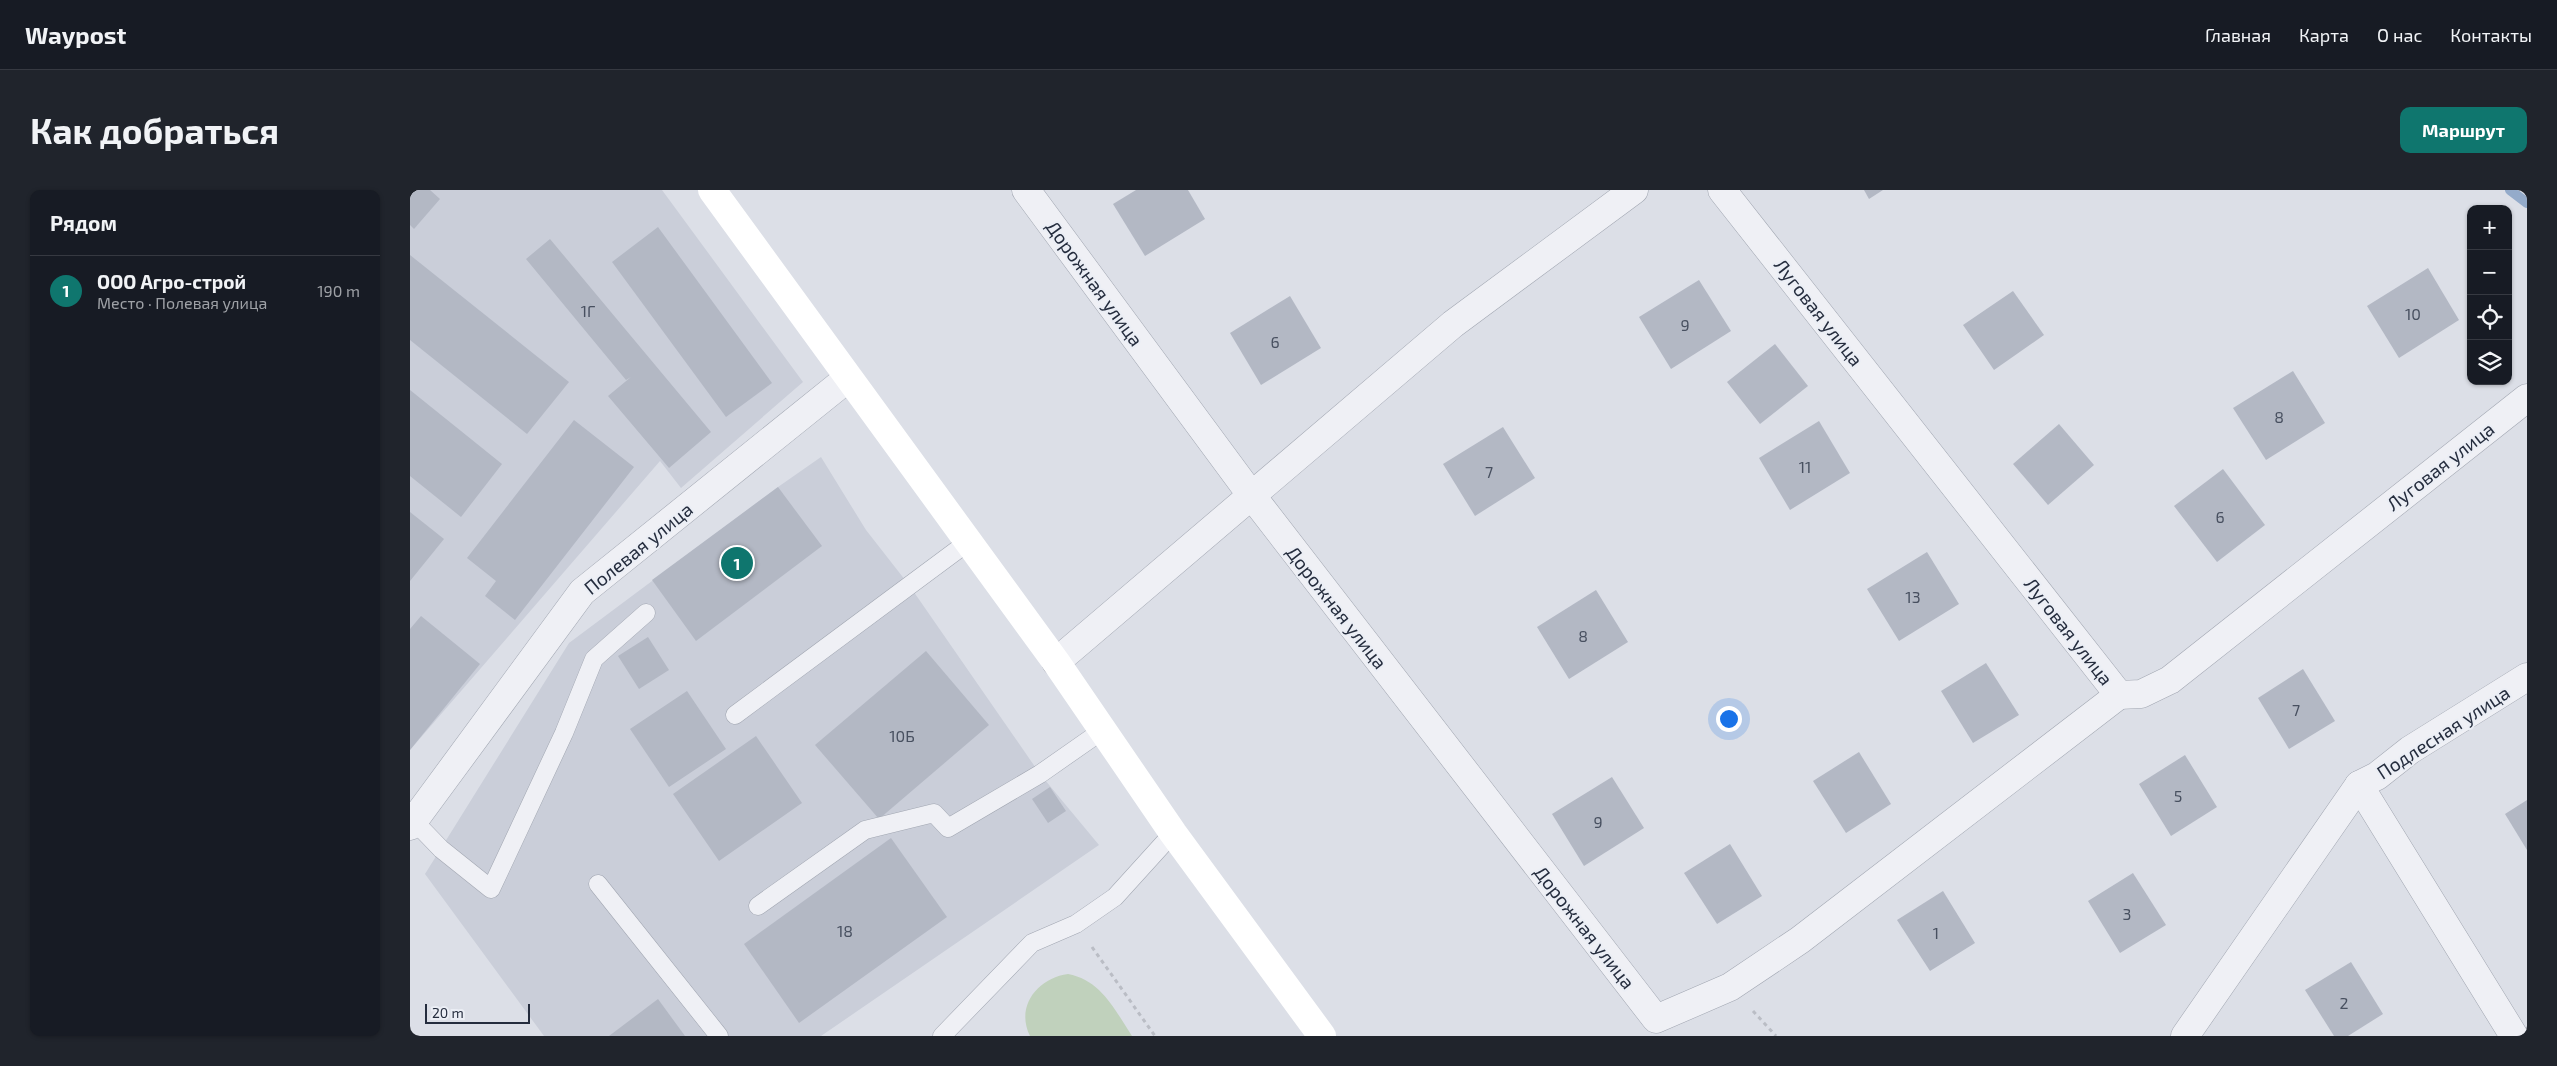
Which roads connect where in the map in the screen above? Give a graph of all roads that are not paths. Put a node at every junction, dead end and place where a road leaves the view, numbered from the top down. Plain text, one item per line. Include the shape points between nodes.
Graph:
1 (712, 190) edge
2 (1026, 190) edge
3 (1634, 190) edge
4 (1722, 190) edge
5 (848, 378) junction
6 (2527, 398) edge
7 (1252, 496) junction
8 (968, 542) junction
9 (646, 614) dead end
10 (1056, 662) junction
11 (2527, 677) edge
12 (2119, 694) junction
13 (735, 715) dead end
14 (1103, 730) junction
15 (2359, 785) junction
16 (412, 824) edge
17 (1174, 833) junction
18 (598, 884) dead end
19 (758, 906) dead end
20 (719, 1036) edge
21 (942, 1036) edge
22 (1322, 1036) edge
23 (2185, 1036) edge
24 (2514, 1036) edge

1 - 5 street
2 - 7 street, Дорожная улица
3 - 7 street via 1453,324
4 - 12 street, Луговая улица
5 - 8 street
5 - 16 street, Полевая улица via 582,592
6 - 12 street, Луговая улица via 2170,680 2141,694
7 - 10 street
7 - 12 street, Дорожная улица via 1656,1019 1730,987 1800,940
8 - 10 street
8 - 13 lane
9 - 16 lane via 594,659 564,732 491,888
10 - 14 street
11 - 15 street, Подлесная улица
14 - 17 street
14 - 19 lane via 1040,774 948,828 934,813 865,830
15 - 23 street
15 - 24 street
17 - 21 lane via 1115,897 1076,924 1032,943
17 - 22 street
18 - 20 lane

